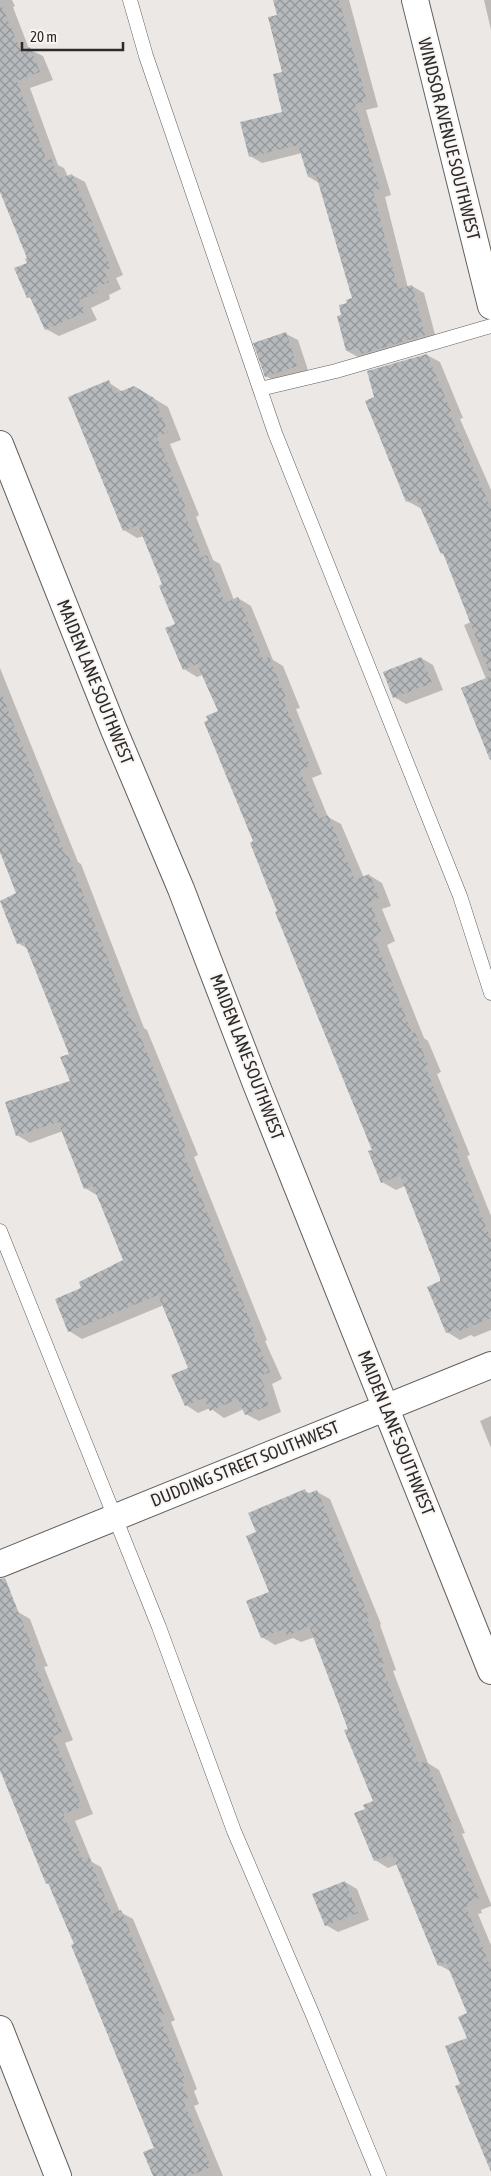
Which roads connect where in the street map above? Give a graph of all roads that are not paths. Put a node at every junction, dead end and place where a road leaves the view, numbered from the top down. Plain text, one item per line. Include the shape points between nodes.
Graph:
1 (130, 0) edge
2 (415, 0) edge
3 (491, 306) edge
4 (491, 326) edge
5 (260, 389) junction
6 (0, 444) edge
7 (491, 993) edge
8 (0, 1231) edge
9 (491, 1365) edge
10 (385, 1407) junction
11 (114, 1518) junction
12 (0, 1564) edge
13 (491, 1671) edge
14 (0, 2029) edge
15 (58, 2176) edge
16 (379, 2176) edge

1 - 5 lane via 146,56
2 - 3 street, WINDSOR AVENUE SOUTHWEST
4 - 5 lane via 336,371
5 - 7 lane via 460,896
6 - 10 street, MAIDEN LANE SOUTHWEST via 181,889
8 - 11 lane
9 - 10 street, DUDDING STREET SOUTHWEST
10 - 11 street, DUDDING STREET SOUTHWEST
10 - 13 street, MAIDEN LANE SOUTHWEST
11 - 12 street, DUDDING STREET SOUTHWEST
11 - 16 lane via 159,1628 234,1831
14 - 15 street

